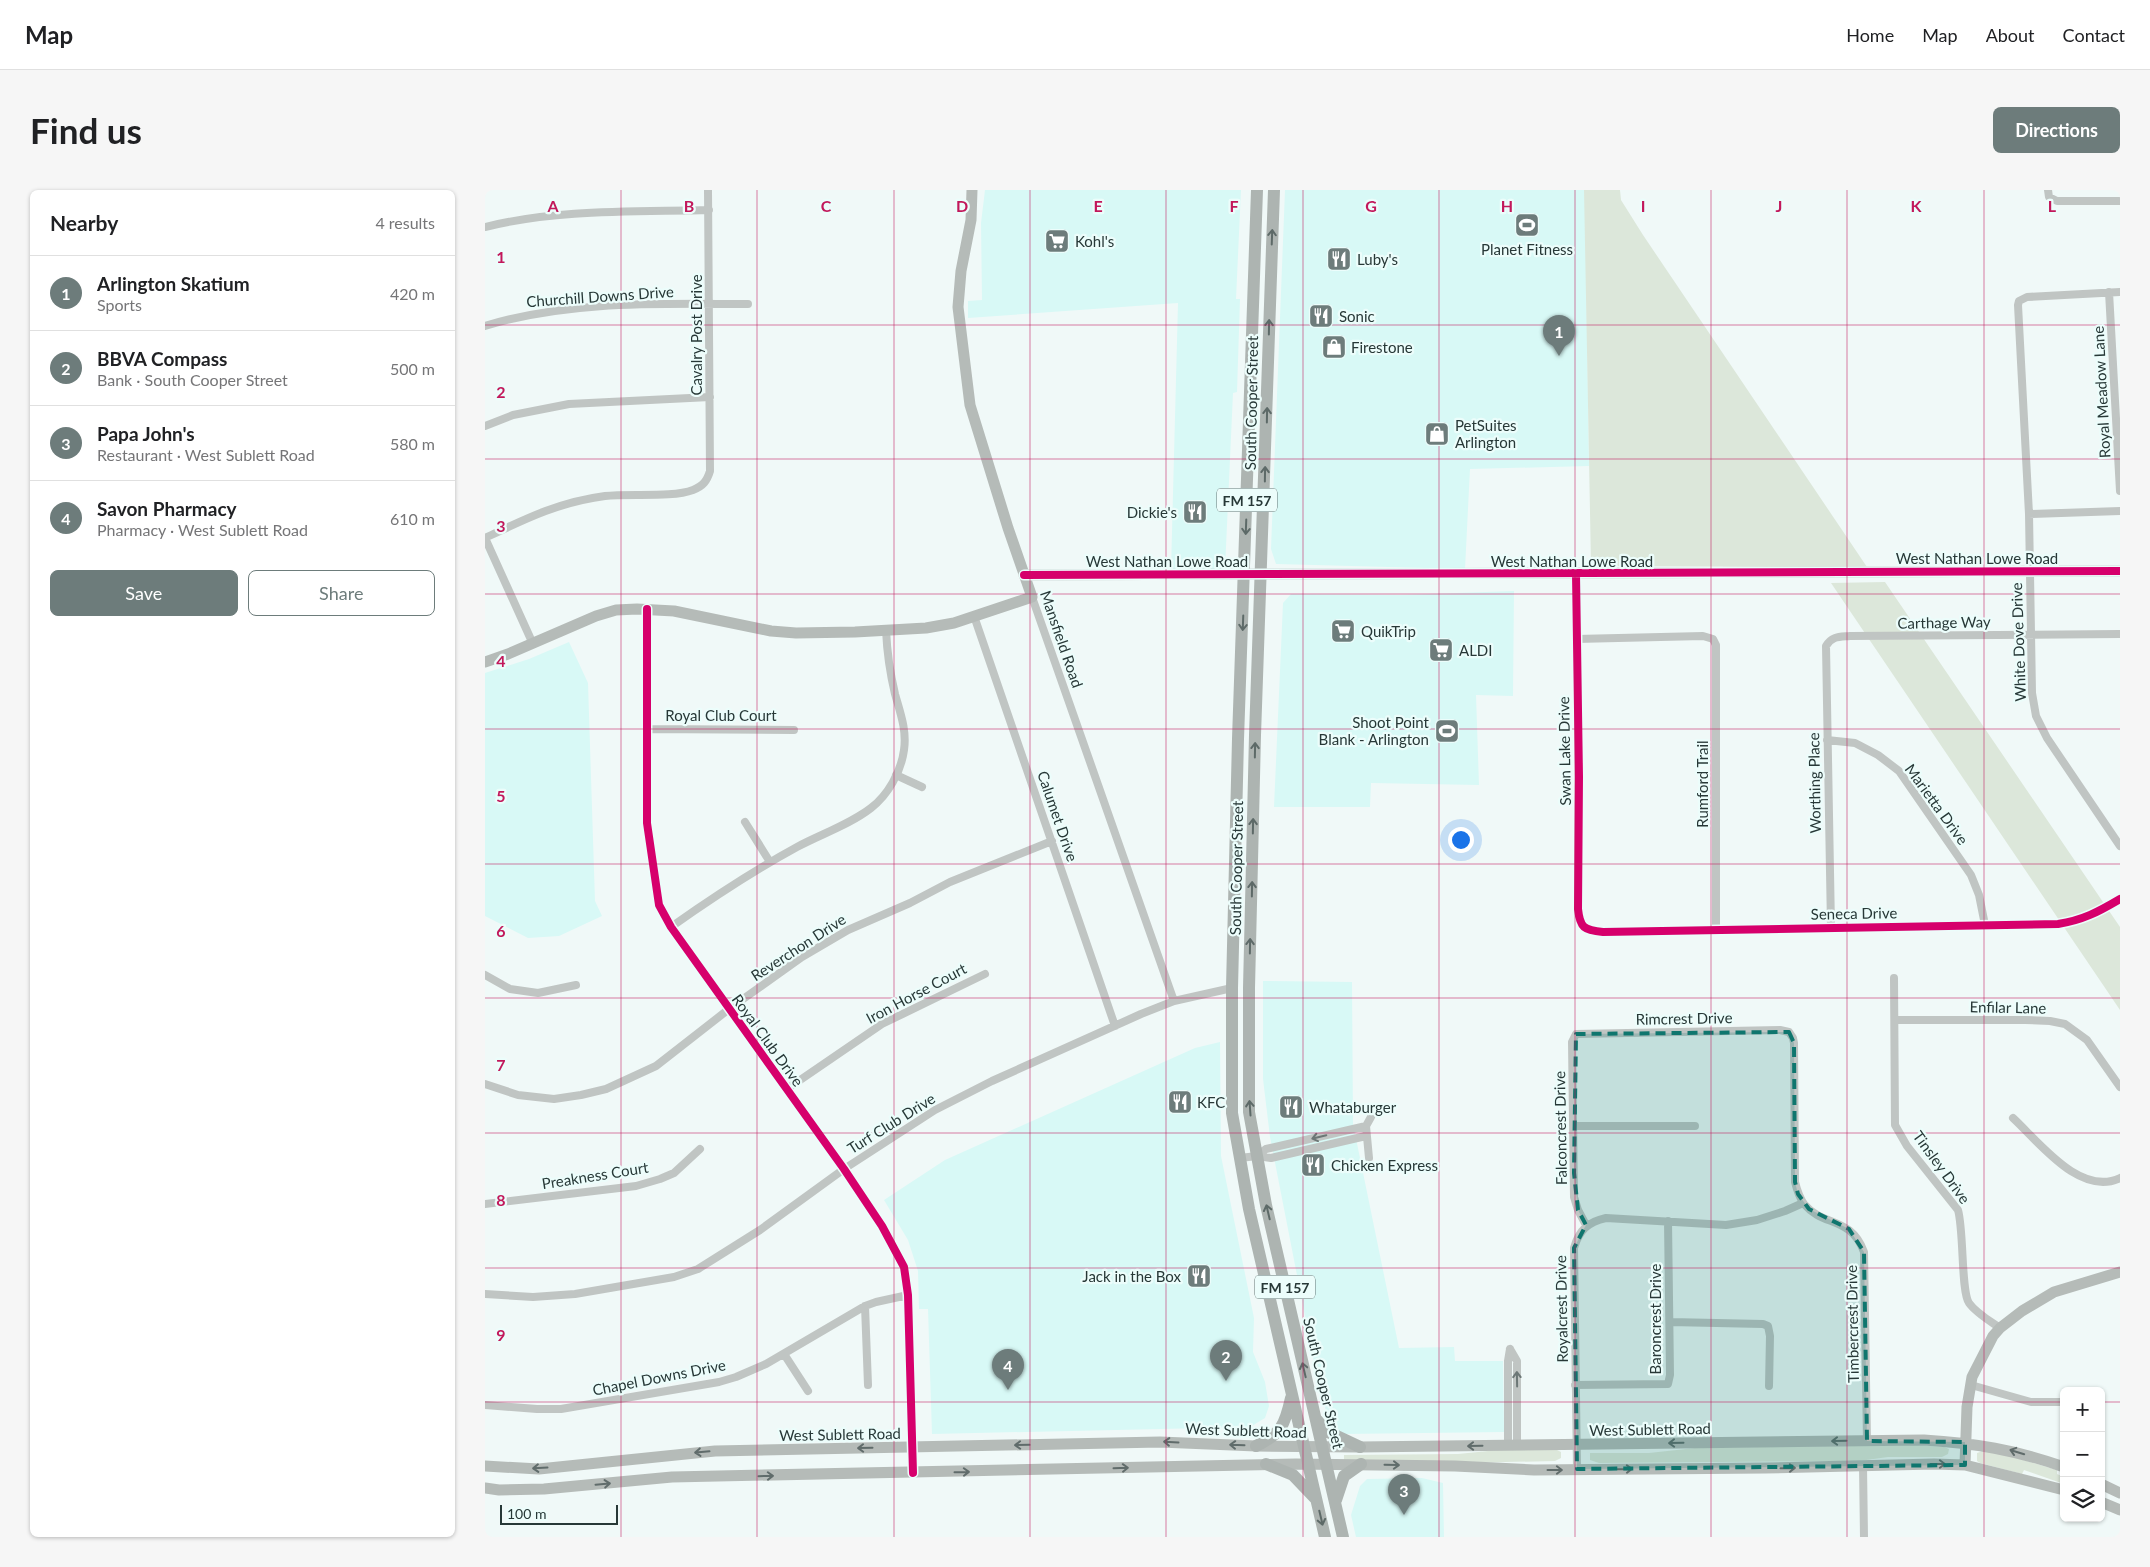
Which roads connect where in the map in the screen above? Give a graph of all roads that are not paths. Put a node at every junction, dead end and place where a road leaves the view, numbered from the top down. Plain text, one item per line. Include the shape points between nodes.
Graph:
1 (708, 190) edge
2 (972, 190) edge
3 (1257, 190) edge
4 (1274, 190) edge
5 (2048, 194) edge
6 (2120, 201) edge
7 (709, 210) junction
8 (485, 227) edge
9 (2109, 292) junction
10 (2120, 292) edge
11 (710, 304) junction
12 (748, 304) dead end
13 (485, 326) edge
14 (710, 397) junction
15 (485, 426) edge
16 (2120, 491) edge
17 (2120, 511) edge
18 (2029, 514) junction
19 (485, 538) edge
20 (2120, 571) edge
21 (2029, 572) junction
22 (1576, 574) junction
23 (1024, 575) junction
24 (1245, 575) junction
25 (1262, 575) junction
26 (1032, 597) junction
27 (647, 609) junction
28 (974, 616) junction
29 (885, 630) junction
30 (2120, 634) edge
31 (2031, 635) junction
32 (1577, 639) junction
33 (1830, 640) joint
34 (533, 644) junction
35 (485, 662) edge
36 (647, 729) junction
37 (794, 730) dead end
38 (1827, 740) junction
39 (896, 775) junction
40 (922, 787) dead end
41 (1237, 798) junction
42 (1254, 798) junction
43 (745, 822) dead end
44 (1052, 841) junction
45 (2120, 846) edge
46 (770, 862) junction
47 (2120, 898) edge
48 (1985, 925) junction
49 (671, 927) junction
50 (1583, 927) joint
51 (1831, 927) junction
52 (1716, 930) junction
53 (985, 974) dead end
54 (485, 975) edge
55 (1894, 978) dead end
56 (576, 985) dead end
57 (1232, 988) junction
58 (1174, 1001) junction
59 (729, 1009) junction
60 (1895, 1020) junction
61 (1115, 1026) junction
62 (1580, 1032) joint
63 (485, 1084) edge
64 (2120, 1087) edge
65 (787, 1089) junction
66 (1371, 1117) dead end
67 (2013, 1118) dead end
68 (1366, 1126) junction
69 (1574, 1126) junction
70 (1695, 1126) dead end
71 (1366, 1136) junction
72 (700, 1149) dead end
73 (1257, 1156) junction
74 (1240, 1158) junction
75 (1369, 1158) dead end
76 (844, 1169) junction
77 (2120, 1178) edge
78 (1803, 1202) junction
79 (485, 1204) edge
80 (1668, 1221) junction
81 (1586, 1226) junction
82 (2120, 1272) edge
83 (485, 1294) edge
84 (908, 1295) junction
85 (865, 1306) junction
86 (1670, 1322) junction
87 (2000, 1328) junction
88 (784, 1354) junction
89 (868, 1385) dead end
90 (1575, 1385) junction
91 (1971, 1385) junction
92 (1769, 1386) dead end
93 (808, 1391) dead end
94 (1292, 1393) junction
95 (1517, 1401) junction
96 (1508, 1402) junction
97 (2060, 1402) edge
98 (485, 1405) edge
99 (1315, 1418) junction
100 (1867, 1441) junction
101 (1965, 1442) junction
102 (1576, 1444) junction
103 (1513, 1445) junction
104 (1256, 1446) junction
105 (1305, 1446) junction
106 (1322, 1446) junction
107 (913, 1447) junction
108 (1360, 1447) junction
109 (1267, 1464) junction
110 (1308, 1464) junction
111 (1326, 1464) junction
112 (1361, 1464) junction
113 (1965, 1465) junction
114 (485, 1466) edge
115 (1863, 1466) junction
116 (2060, 1467) edge
117 (1577, 1470) junction
118 (913, 1473) junction
119 (2105, 1486) edge
120 (485, 1488) edge
121 (2060, 1489) edge
122 (2120, 1493) edge
123 (1317, 1499) junction
124 (1335, 1502) junction
125 (2105, 1504) edge
126 (2120, 1510) edge
127 (1325, 1537) edge
128 (1343, 1537) edge
129 (1864, 1537) edge

1 - 7 street, Cavalry Post Drive
2 - 23 main road, Mansfield Road via 971,220 958,307 963,358 970,405
3 -> 24 main road, South Cooper Street / FM 157
25 -> 4 main road, South Cooper Street / FM 157
5 - 6 street via 2057,202
7 - 8 street via 564,215
7 - 11 street, Cavalry Post Drive
9 - 10 street
9 - 16 street, Royal Meadow Lane
9 - 18 street, White Dove Drive via 2027,297 2019,301
11 - 12 street, Churchill Downs Drive
11 - 13 street, Churchill Downs Drive via 638,304 563,310
11 - 14 street, Cavalry Post Drive
14 - 15 street via 569,404 513,415
14 - 19 street, Cavalry Post Drive via 710,471 702,485 682,493 603,496 549,508
17 - 18 street
18 - 21 street, White Dove Drive
19 - 34 street
20 - 21 main road, West Nathan Lowe Road
21 - 22 main road, West Nathan Lowe Road
21 - 31 street, White Dove Drive
22 - 25 main road, West Nathan Lowe Road
22 - 32 street, Swan Lake Drive
23 - 24 main road, West Nathan Lowe Road
23 - 26 main road, Mansfield Road
24 - 25 main road, West Nathan Lowe Road
24 -> 41 main road, South Cooper Street / FM 157
42 -> 25 main road, South Cooper Street / FM 157
26 - 28 main road
26 - 58 street, Mansfield Road
27 - 29 main road via 795,633
27 - 34 main road via 616,610 596,616
27 - 36 street, Royal Club Drive
28 - 29 main road via 926,628
28 - 44 street, Calumet Drive
29 - 39 street via 887,656 905,732 905,749
30 - 31 street, Carthage Way
31 - 33 street, Carthage Way via 1850,636
31 - 45 street, White Dove Drive via 2032,693 2037,716 2047,738
32 - 50 street, Swan Lake Drive via 1578,909
32 - 52 street, Rumford Trail via 1703,636 1713,639 1716,645
33 - 38 street, Worthing Place via 1826,646
34 - 35 main road
36 - 37 street, Royal Club Court
36 - 49 street, Royal Club Drive via 647,823 659,905
38 - 48 street, Marietta Drive via 1855,743 1899,771 1971,875
38 - 51 street, Worthing Place
39 - 40 street
39 - 46 street via 887,792 871,808
41 - 42 main road
41 - 57 main road, South Cooper Street / FM 157
73 -> 42 main road, South Cooper Street / FM 157 via 1249,1112
43 - 46 street
44 - 59 street, Reverchon Drive via 950,882 848,930 802,956
44 - 61 street, Calumet Drive
46 - 49 street
47 - 48 street, Seneca Drive via 2096,914 2076,921
48 - 51 street, Seneca Drive
49 - 59 street, Royal Club Drive
50 - 52 street, Seneca Drive via 1603,932
51 - 52 street, Seneca Drive
53 - 65 street, Iron Horse Court via 883,1024
54 - 56 street via 510,989 538,993
55 - 60 street, Tinsley Drive
57 - 58 street, Turf Club Drive
57 - 74 main road, South Cooper Street / FM 157 via 1232,1113
58 - 61 street, Turf Club Drive
59 - 63 street, Reverchon Drive via 656,1066 606,1088 581,1095 537,1098
59 - 65 street, Royal Club Drive
60 - 64 street, Enfilar Lane via 2050,1020 2065,1024 2087,1040
60 - 87 street, Tinsley Drive via 1895,1126 1958,1210 1965,1296 1972,1307
61 - 76 street, Turf Club Drive via 991,1081 935,1110
62 - 69 street, Falconcrest Drive via 1575,1034 1573,1042
62 - 78 street, Rimcrest Drive via 1789,1032 1794,1043 1795,1182
65 - 76 street, Royal Club Drive
66 - 68 street
67 - 77 street via 2067,1169 2092,1181 2112,1182
68 - 71 street
68 -> 73 street via 1266,1150
69 - 70 street
69 - 81 street, Falconcrest Drive via 1574,1196
71 - 73 street via 1271,1158
71 - 75 street
72 - 79 street, Preakness Court via 674,1173 636,1186
73 - 74 street
99 -> 73 main road, South Cooper Street / FM 157
74 - 94 main road, South Cooper Street / FM 157
76 - 83 street, Turf Club Drive via 719,1257 674,1278 575,1294 533,1297
76 - 84 street, Royal Club Drive via 882,1226 904,1267
78 - 80 street via 1785,1212 1748,1222
78 - 100 street, Timbercrest Drive via 1818,1214 1849,1229 1861,1242 1864,1252
80 - 81 street via 1606,1218
80 - 86 street, Baroncrest Drive
81 - 90 street, Royalcrest Drive via 1574,1248
82 - 87 main road via 2039,1299
84 - 85 street, Chapel Downs Drive
84 - 107 street, Royal Club Drive
85 - 88 street, Chapel Downs Drive
85 - 89 street
86 - 90 street, Baroncrest Drive via 1671,1376 1668,1384
86 - 92 street via 1768,1326
87 - 91 main road via 1980,1358
88 - 93 street
88 - 98 street, Chapel Downs Drive via 719,1382 561,1409
90 - 102 street, Royalcrest Drive
91 - 97 street via 2031,1402
91 - 101 main road
94 - 104 main road via 1287,1419 1271,1439
94 - 105 main road, South Cooper Street / FM 157
95 - 96 street
95 -> 96 street via 1517,1361 1510,1349
95 - 103 street
96 - 103 street
99 - 106 main road, South Cooper Street / FM 157
99 - 108 main road via 1326,1430
100 - 101 main road, West Sublett Road
100 -> 102 main road, West Sublett Road
101 - 113 main road
116 -> 101 main road, West Sublett Road via 2009,1450
102 - 103 main road, West Sublett Road
102 - 117 street, Royalcrest Drive
103 -> 108 main road, West Sublett Road
104 - 105 main road, West Sublett Road
104 -> 107 main road, West Sublett Road via 1160,1442
105 - 106 main road, West Sublett Road
105 - 110 main road, South Cooper Street / FM 157
106 - 108 main road, West Sublett Road
106 - 111 main road, South Cooper Street / FM 157
107 -> 114 main road, West Sublett Road via 715,1451 539,1469
107 - 118 street, Royal Club Drive
109 - 110 main road
118 -> 109 main road
109 - 123 main road via 1293,1476
110 - 111 main road
110 - 123 main road, South Cooper Street / FM 157
111 - 112 main road
111 - 124 main road, South Cooper Street / FM 157
112 -> 117 main road
112 - 124 main road via 1344,1476
115 -> 113 main road
113 - 121 main road
117 -> 115 main road
115 - 129 street
120 -> 118 main road via 543,1489 672,1477
119 - 122 main road
123 -> 127 main road, South Cooper Street / FM 157
124 - 128 main road, South Cooper Street / FM 157
125 - 126 main road

